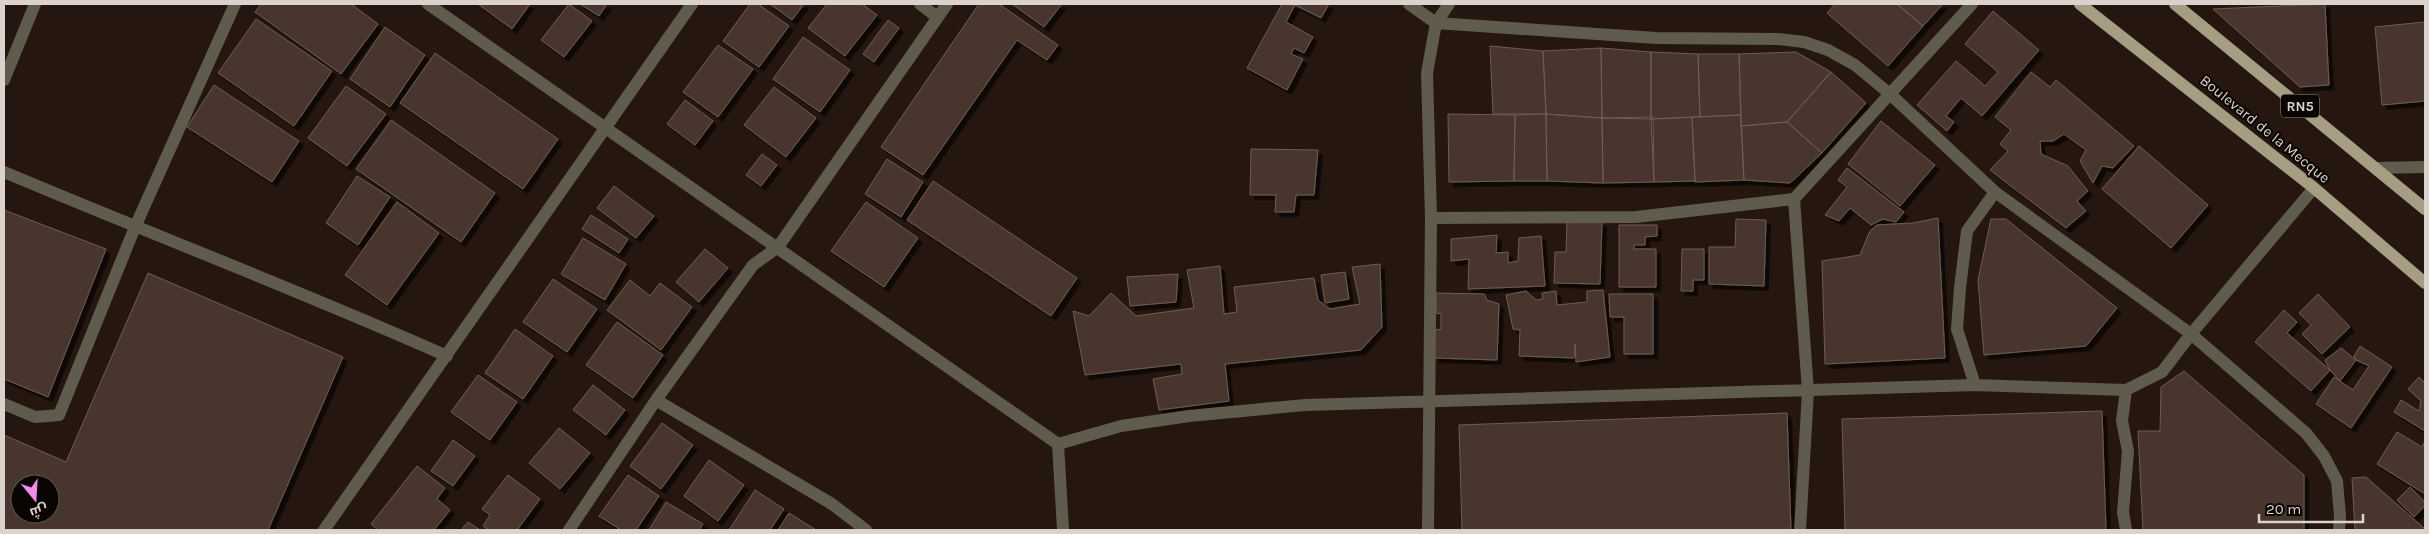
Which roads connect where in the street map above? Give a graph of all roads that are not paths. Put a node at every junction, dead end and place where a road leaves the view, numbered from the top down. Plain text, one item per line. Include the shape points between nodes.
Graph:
1 (35, 4) edge
2 (235, 4) edge
3 (428, 4) edge
4 (692, 4) edge
5 (920, 4) edge
6 (947, 4) edge
7 (1409, 4) edge
8 (1449, 4) edge
9 (1972, 4) edge
10 (2080, 4) edge
11 (2175, 4) edge
12 (938, 17) junction
13 (1436, 23) junction
14 (4, 80) edge
15 (1890, 94) junction
16 (605, 128) junction
17 (2425, 167) edge
18 (2376, 168) junction
19 (4, 172) edge
20 (2314, 188) junction
21 (1996, 192) junction
22 (1794, 199) junction
23 (2425, 209) edge
24 (1431, 218) junction
25 (135, 227) junction
26 (778, 247) junction
27 (2425, 283) edge
28 (2191, 334) junction
29 (447, 356) junction
30 (1975, 385) junction
31 (2126, 390) junction
32 (1808, 391) junction
33 (656, 400) junction
34 (1430, 400) junction
35 (4, 404) edge
36 (1058, 444) junction
37 (324, 530) edge
38 (569, 530) edge
39 (866, 530) edge
40 (1063, 530) edge
41 (1428, 530) edge
42 (1800, 530) edge
43 (2126, 530) edge
44 (2339, 530) edge

1 - 14 street
2 - 25 street
3 - 16 street
4 - 16 street
5 - 12 street
6 - 12 street
7 - 13 street
8 - 13 street
9 - 15 street
10 - 20 main road, Boulevard de la Mecque
11 - 18 main road, RN5
12 - 26 street
13 - 15 street via 1656,38 1804,42 1828,50 1855,65
13 - 24 street via 1427,73
15 - 21 street
15 - 22 street
16 - 26 street
16 - 29 street
17 - 18 street
18 - 23 main road, RN5
19 - 25 street
20 - 27 main road, Boulevard de la Mecque
20 - 28 street
21 - 28 street
21 - 30 street via 1967,231 1960,288 1958,329
22 - 24 street via 1636,217
22 - 32 street
24 - 34 street
25 - 29 street via 332,304
25 - 35 street via 59,415 35,417
26 - 33 street via 753,265
26 - 36 street
28 - 31 street via 2162,372
28 - 44 street via 2306,433 2324,456 2337,481
29 - 37 street
30 - 31 street
30 - 32 street
31 - 43 street via 2122,421 2128,451 2123,512
32 - 34 street
32 - 42 street
33 - 38 street
33 - 39 street via 832,504
34 - 36 street via 1305,405 1189,416 1121,426
34 - 41 street
36 - 40 street

